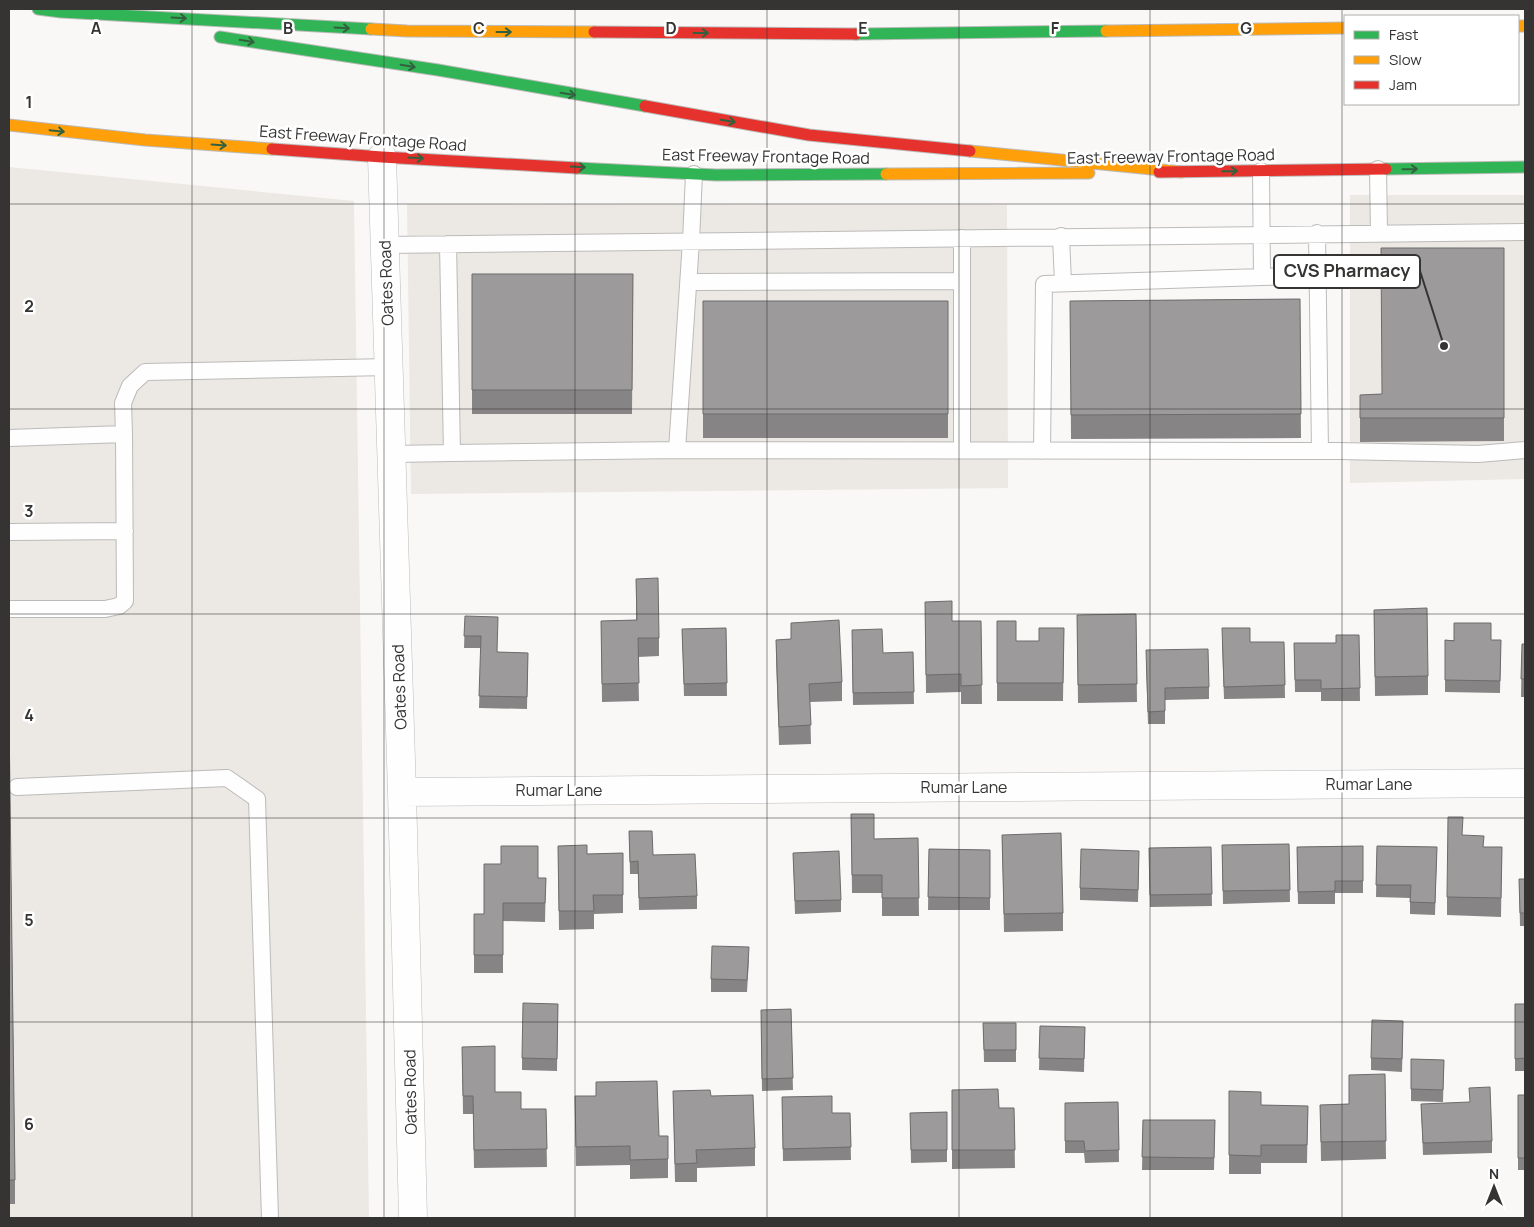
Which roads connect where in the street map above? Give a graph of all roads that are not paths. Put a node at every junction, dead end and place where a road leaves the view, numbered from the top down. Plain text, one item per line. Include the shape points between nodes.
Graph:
1 (38, 9) edge
2 (61, 12) junction
3 (1344, 28) edge
4 (177, 30) dead end
5 (206, 34) dead end
6 (9, 125) edge
7 (382, 156) junction
8 (1525, 166) edge
9 (1378, 169) junction
10 (1262, 171) junction
11 (1182, 172) junction
12 (694, 174) junction
13 (1379, 232) junction
14 (1525, 232) edge
15 (1317, 233) junction
16 (1262, 234) junction
17 (1061, 236) junction
18 (962, 238) junction
19 (692, 241) junction
20 (448, 244) junction
21 (385, 245) junction
22 (1318, 276) junction
23 (1262, 277) junction
24 (962, 281) junction
25 (689, 282) junction
26 (1063, 284) junction
27 (389, 367) junction
28 (124, 434) junction
29 (9, 438) edge
30 (677, 450) junction
31 (962, 450) junction
32 (1525, 450) edge
33 (1042, 451) junction
34 (1320, 451) junction
35 (452, 453) junction
36 (392, 454) junction
37 (124, 531) junction
38 (9, 532) edge
39 (9, 609) edge
40 (1525, 783) edge
41 (17, 787) dead end
42 (402, 792) junction
43 (270, 1218) edge
44 (413, 1218) edge

1 - 2 main road
2 -> 3 main road via 407,32 829,34
2 - 4 main road
5 -> 11 main road via 438,70 809,135
6 -> 7 main road, East Freeway Frontage Road via 145,140
7 -> 12 main road, East Freeway Frontage Road
7 - 21 street, Oates Road
9 -> 8 main road, East Freeway Frontage Road
9 - 10 main road, East Freeway Frontage Road
9 - 13 lane
11 -> 10 main road, East Freeway Frontage Road
10 - 16 lane
11 - 12 main road, East Freeway Frontage Road
12 - 19 lane
13 - 14 lane
13 - 15 lane
15 - 16 lane
15 - 22 lane
16 - 17 lane
16 - 23 lane
17 - 18 lane
17 - 26 lane
18 - 19 lane
18 - 24 lane
19 - 20 lane
19 - 25 lane
20 - 21 lane
20 - 35 lane
21 - 27 street, Oates Road
22 - 23 lane
22 - 34 lane
23 - 26 lane
24 - 25 lane
24 - 31 lane
25 - 30 lane
26 - 33 lane via 1044,284
27 - 28 lane via 145,372 130,386 123,403
27 - 36 street, Oates Road
28 - 29 lane
28 - 37 lane
30 - 31 lane
30 - 35 lane
31 - 33 lane
32 - 34 lane via 1478,454
33 - 34 lane
35 - 36 lane
36 - 42 street, Oates Road
37 - 38 lane
37 - 39 lane via 125,600 119,606 105,609
40 - 42 street, Rumar Lane
41 - 43 lane via 227,778 257,799
42 - 44 street, Oates Road

